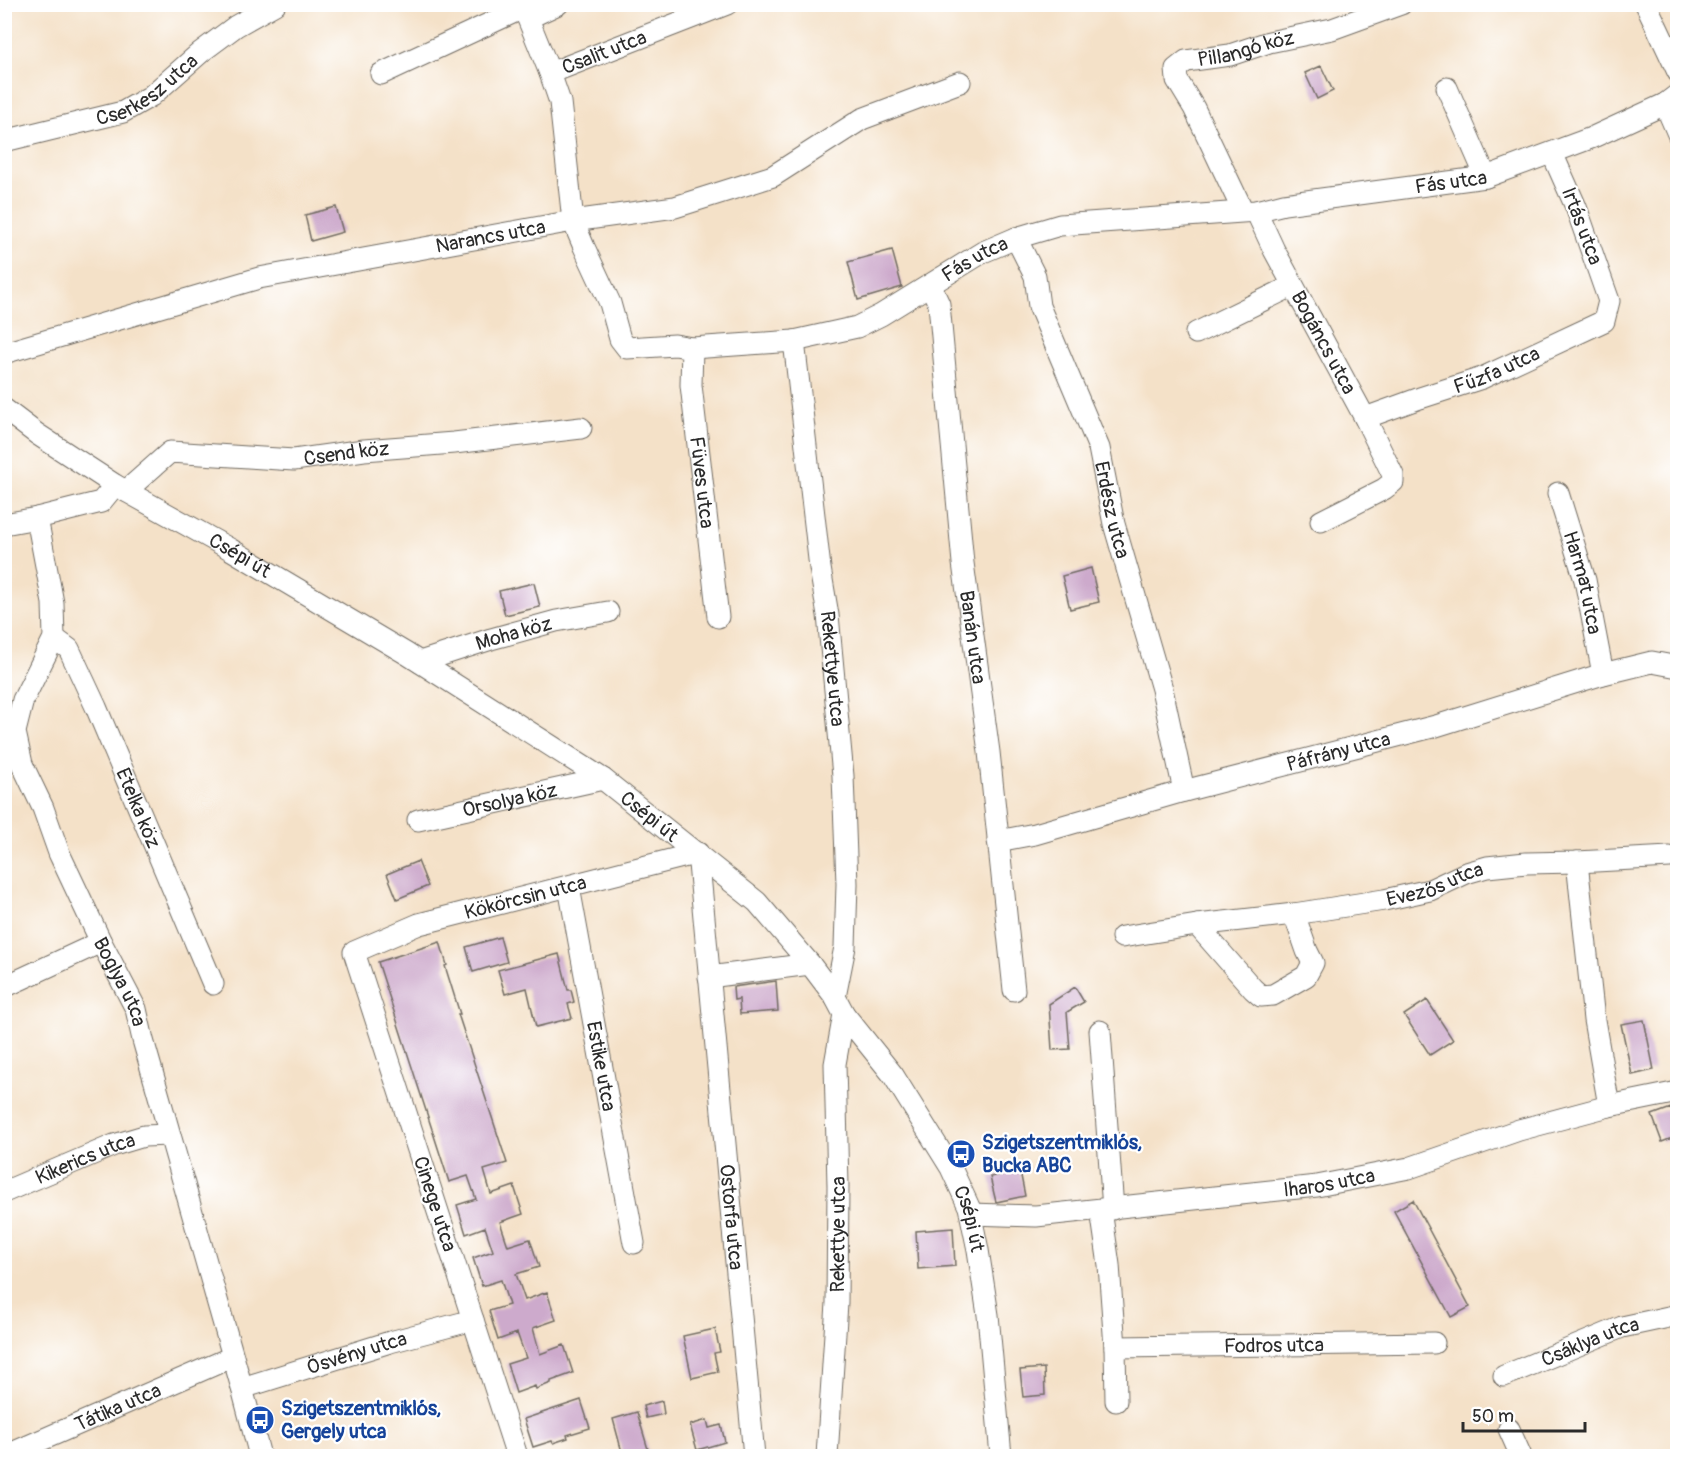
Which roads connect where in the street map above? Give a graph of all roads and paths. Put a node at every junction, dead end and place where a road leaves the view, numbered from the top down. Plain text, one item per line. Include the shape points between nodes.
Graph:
1 (275, 4) edge
2 (558, 4) edge
3 (727, 4) edge
4 (1401, 4) edge
5 (1646, 4) edge
6 (524, 10) edge
7 (1677, 72) edge
8 (381, 74) dead end
9 (550, 74) junction
10 (960, 82) dead end
11 (1448, 88) dead end
12 (1671, 99) edge
13 (1677, 134) edge
14 (4, 141) edge
15 (1552, 153) junction
16 (1486, 177) junction
17 (1250, 211) junction
18 (573, 221) junction
19 (1016, 238) junction
20 (930, 285) junction
21 (1292, 286) junction
22 (1609, 301) joint
23 (1196, 333) dead end
24 (794, 341) junction
25 (692, 348) junction
26 (4, 352) edge
27 (4, 409) edge
28 (1365, 418) junction
29 (581, 428) dead end
30 (120, 488) junction
31 (1558, 493) dead end
32 (37, 518) junction
33 (1321, 521) dead end
34 (4, 524) edge
35 (608, 612) dead end
36 (718, 617) dead end
37 (54, 638) junction
38 (420, 662) junction
39 (1677, 667) edge
40 (1603, 674) junction
41 (10, 731) edge
42 (603, 778) junction
43 (1184, 791) junction
44 (418, 820) dead end
45 (998, 841) junction
46 (698, 854) junction
47 (1670, 857) dead end
48 (1577, 862) junction
49 (569, 887) junction
50 (1294, 914) junction
51 (1197, 925) junction
52 (1122, 937) dead end
53 (101, 942) junction
54 (354, 952) joint
55 (810, 964) junction
56 (709, 977) junction
57 (213, 984) dead end
58 (4, 987) edge
59 (1014, 990) dead end
60 (840, 1006) junction
61 (1100, 1031) dead end
62 (1677, 1092) edge
63 (1609, 1106) junction
64 (169, 1135) junction
65 (4, 1192) edge
66 (1107, 1209) junction
67 (971, 1214) junction
68 (634, 1243) dead end
69 (1677, 1316) edge
70 (473, 1320) junction
71 (1434, 1343) dead end
72 (1115, 1347) junction
73 (232, 1357) junction
74 (1504, 1376) dead end
75 (242, 1388) junction
76 (1116, 1401) dead end
77 (1509, 1429) dead end
78 (5, 1456) edge
79 (260, 1456) edge
80 (517, 1456) edge
81 (754, 1456) edge
82 (827, 1456) edge
83 (1001, 1456) edge
84 (1521, 1456) edge

1 - 14 street, Cserkesz utca via 236,26 151,96 123,112
2 - 6 street
3 - 9 street, Csalit utca
4 - 17 street, Pillangó köz via 1332,29 1230,55 1186,61 1176,69 1177,80
5 - 7 street
6 - 8 street
6 - 9 street, Fás utca
9 - 18 street, Fás utca via 560,102
10 - 18 street, Narancs utca via 861,119 773,176 675,207
11 - 16 street
12 - 13 street
12 - 15 street, Fás utca
15 - 16 street, Fás utca
15 - 22 street, Irtás utca
16 - 17 street, Fás utca
17 - 19 street, Fás utca via 1060,225
17 - 21 street, Bogáncs utca
18 - 25 street, Fás utca via 627,348
18 - 26 street, Narancs utca via 259,278
19 - 20 street, Fás utca via 983,252
19 - 43 street, Erdész utca via 1035,276 1039,306 1099,448 1114,524 1162,689
20 - 24 street, Fás utca via 857,327
20 - 45 street, Banán utca via 939,304 963,563
21 - 23 street
21 - 28 street, Bogáncs utca
22 - 28 street, Fűzfa utca via 1604,321 1482,378
24 - 25 street, Fás utca
24 - 60 street, Rekettye utca via 828,615 843,776 847,884
25 - 36 street, Füves utca via 691,385
27 - 30 street, Csépi út
28 - 33 street, Bogáncs utca via 1393,482
29 - 30 street, Csend köz via 294,460 170,452
30 - 32 street, Csend köz via 101,502
30 - 38 street, Csépi út
31 - 40 street, Harmat utca via 1586,580
32 - 34 street, Csend köz
32 - 37 street, Boglya utca via 53,603
35 - 38 street, Moha köz via 545,624
37 - 41 street, Boglya utca
37 - 57 street, Etelka köz via 69,649 96,707
38 - 42 street, Csépi út
39 - 40 street, Páfrány utca via 1652,662
40 - 43 street, Páfrány utca via 1436,726
41 - 53 street, Boglya utca via 59,853
42 - 44 street, Orsolya köz
42 - 46 street, Csépi út
43 - 45 street, Páfrány utca
45 - 59 street, Banán utca
46 - 49 street, Kökörcsin utca
46 - 55 street, Csépi út via 757,902
46 - 56 street, Ostorfa utca
47 - 48 street, Evezős utca
48 - 50 street, Evezős utca via 1487,867 1430,890
48 - 63 street via 1594,1020
49 - 54 street, Kökörcsin utca via 419,924
49 - 68 street, Estike utca
50 - 51 street, Evezős utca
50 - 51 street via 1313,963 1306,976 1273,994 1261,996
51 - 52 street, Evezős utca
53 - 58 street
53 - 64 street, Boglya utca via 136,1009
54 - 70 street, Cinege utca
55 - 56 street
55 - 60 street, Csépi út
56 - 81 street, Ostorfa utca
60 - 67 street, Csépi út via 893,1075 951,1168
60 - 82 street, Rekettye utca via 835,1064 837,1303
61 - 66 street
62 - 63 street, Iharos utca
63 - 66 street, Iharos utca via 1519,1130 1399,1171 1317,1186
64 - 65 street, Kikerics utca via 144,1136 114,1145
64 - 73 street, Boglya utca
66 - 67 street, Iharos utca via 1036,1216
66 - 72 street
67 - 83 street, Csépi út via 987,1315
69 - 74 street, Csáklya utca via 1622,1327
70 - 75 street, Ösvény utca
70 - 80 street, Cinege utca
71 - 72 street, Fodros utca
72 - 76 street
73 - 75 street, Boglya utca
73 - 78 street, Tátika utca
75 - 79 street, Boglya utca
77 - 84 street

